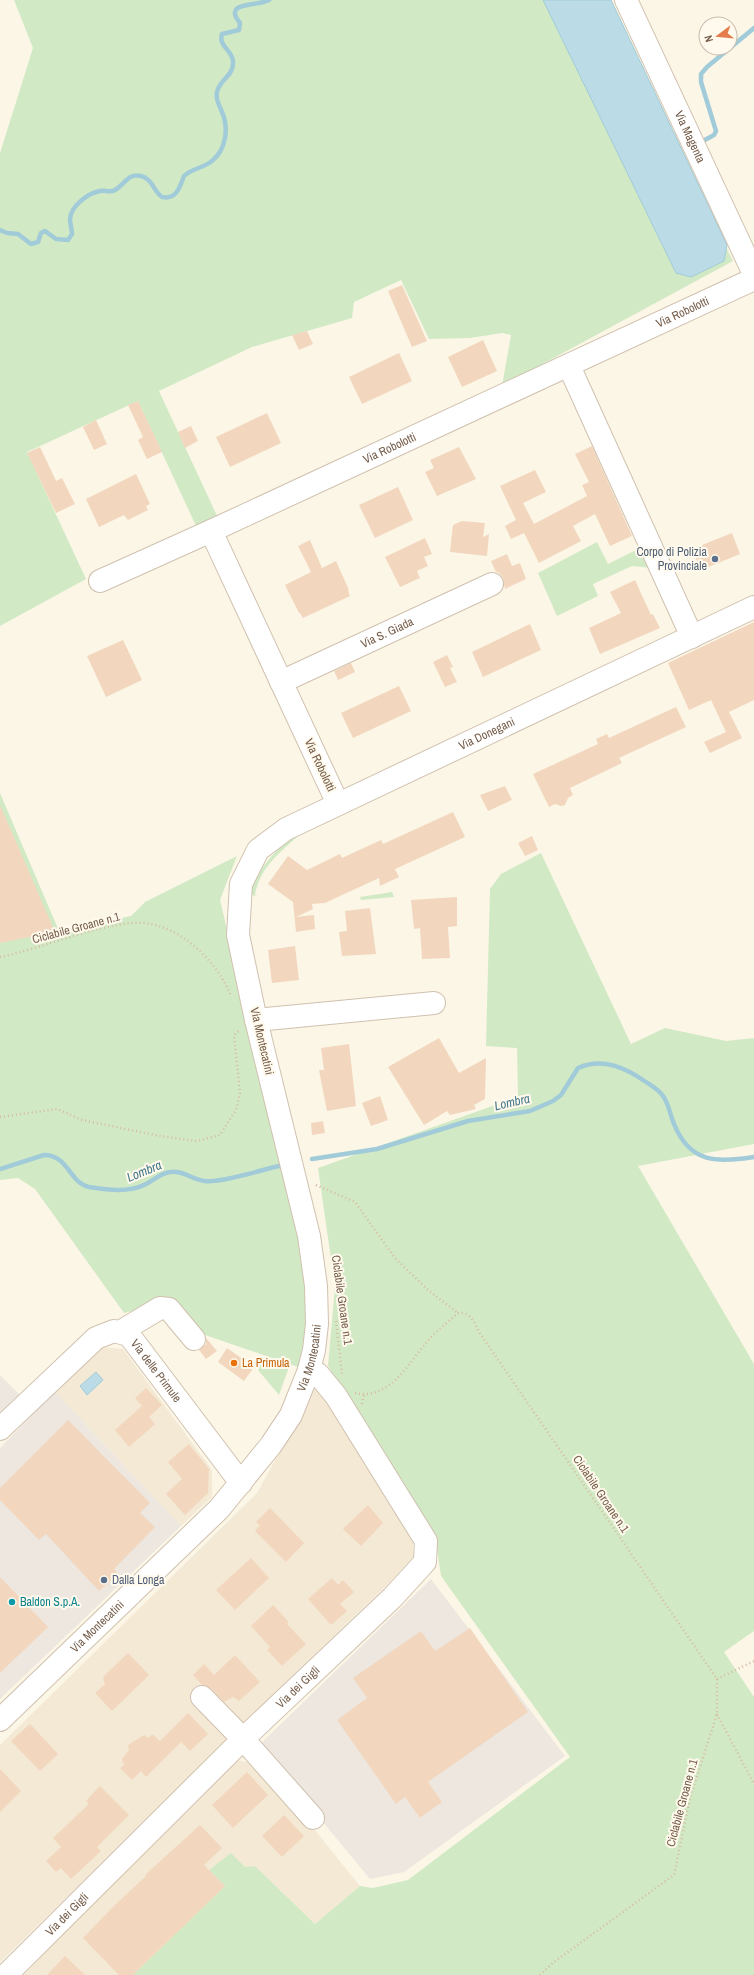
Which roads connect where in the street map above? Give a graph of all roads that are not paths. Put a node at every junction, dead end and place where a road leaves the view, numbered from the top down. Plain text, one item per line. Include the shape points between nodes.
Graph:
1 (626, 0) edge
2 (754, 274) edge
3 (754, 279) edge
4 (569, 366) junction
5 (211, 531) junction
6 (100, 581) dead end
7 (492, 584) dead end
8 (754, 607) edge
9 (692, 636) junction
10 (281, 682) junction
11 (338, 804) junction
12 (241, 884) joint
13 (434, 1003) dead end
14 (249, 1028) junction
15 (120, 1332) junction
16 (194, 1338) dead end
17 (309, 1370) junction
18 (0, 1429) edge
19 (241, 1483) junction
20 (202, 1697) dead end
21 (0, 1720) edge
22 (243, 1739) junction
23 (313, 1818) dead end
24 (6, 1975) edge

1 - 2 street, Via Magenta
3 - 4 street, Via Robolotti
4 - 5 street, Via Robolotti
4 - 9 street
5 - 6 street, Via Robolotti
5 - 10 street, Via Robolotti
7 - 10 street, Via S. Giada
8 - 9 street, Via Donegani
9 - 11 street, Via Donegani
10 - 11 street, Via Robolotti
11 - 12 street, Via Donegani via 286,829 258,850
12 - 14 street, Via Montecatini via 238,935
13 - 14 street
14 - 17 street, Via Montecatini via 309,1236 316,1286 317,1324
15 - 16 street via 160,1308 170,1309
15 - 18 street, Via delle Primule via 114,1331 96,1338
15 - 19 street, Via delle Primule via 129,1335
17 - 19 street, Via Montecatini via 291,1415 271,1446
17 - 22 street, Via dei Gigli via 318,1374 336,1396 426,1542 425,1562 392,1598
19 - 21 street, Via Montecatini via 219,1509
20 - 22 street
22 - 23 street
22 - 24 street, Via dei Gigli

